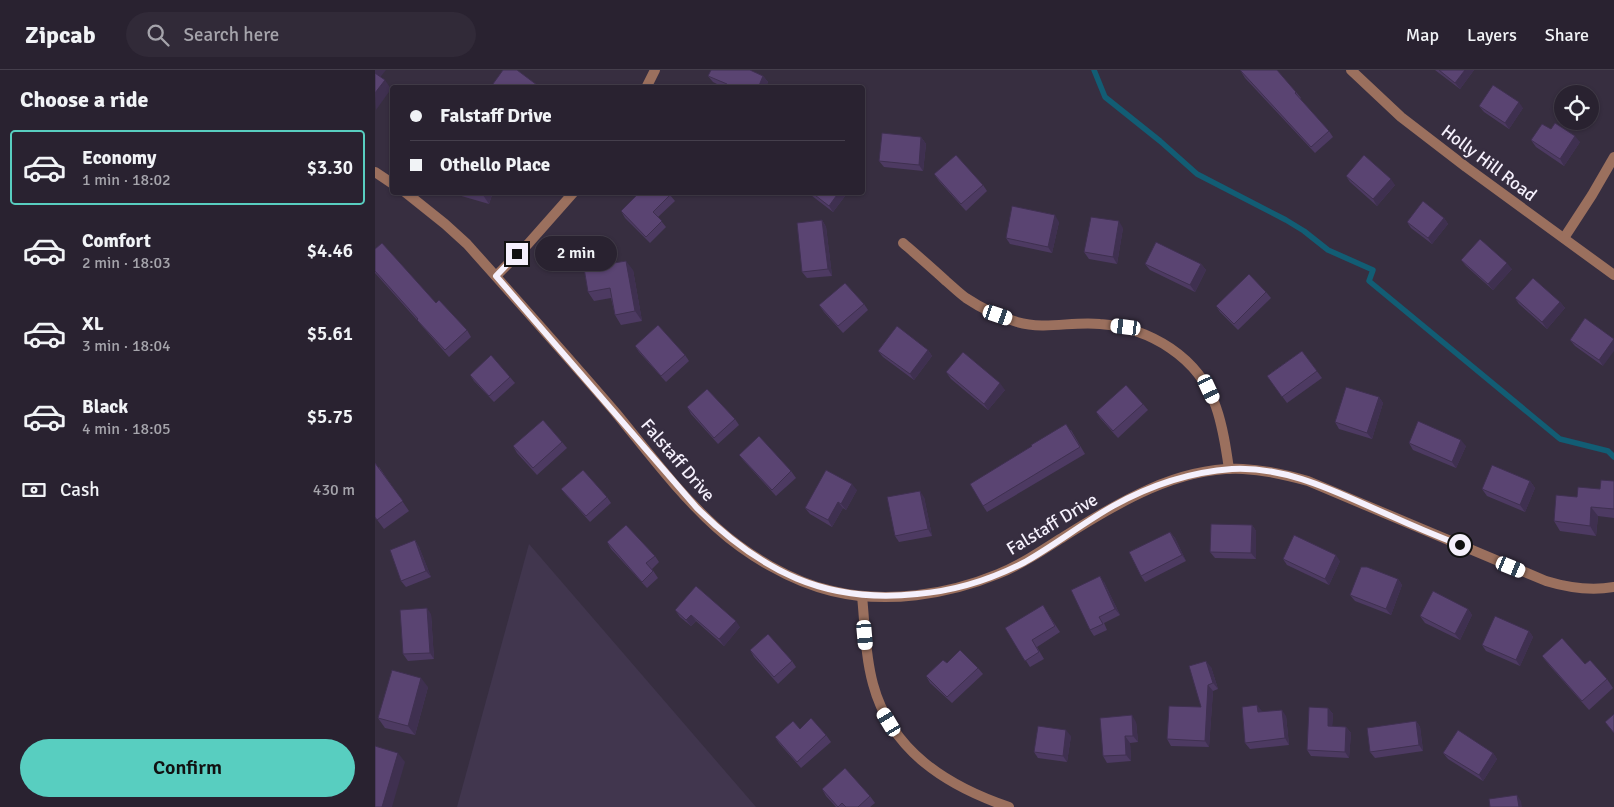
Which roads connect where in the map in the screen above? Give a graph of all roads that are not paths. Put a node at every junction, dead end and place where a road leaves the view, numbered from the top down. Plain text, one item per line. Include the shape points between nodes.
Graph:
1 (655, 70) edge
2 (1351, 70) edge
3 (648, 85) edge
4 (1614, 156) edge
5 (375, 172) edge
6 (390, 182) edge
7 (409, 195) edge
8 (571, 195) edge
9 (1564, 238) junction
10 (903, 243) dead end
11 (1614, 275) edge
12 (496, 276) junction
13 (1229, 470) junction
14 (1614, 587) edge
15 (862, 596) junction
16 (1009, 807) edge

1 - 3 street
2 - 9 street, Holly Hill Road via 1401,117
4 - 9 street
5 - 6 street
7 - 12 street, Falstaff Drive via 467,244
8 - 12 street
9 - 11 street, Holly Hill Road
10 - 13 street via 965,298 998,315 1035,325 1098,323 1126,327 1166,344 1186,360 1209,389 1224,433
12 - 15 street, Falstaff Drive via 690,501 718,529 753,555 803,581 831,591
13 - 14 street, Falstaff Drive via 1273,472 1308,481 1569,588
13 - 15 street, Falstaff Drive via 1203,472 1147,489 1113,506 1025,562 963,586 932,593
15 - 16 street via 873,684 882,710 896,734 936,772 985,799

